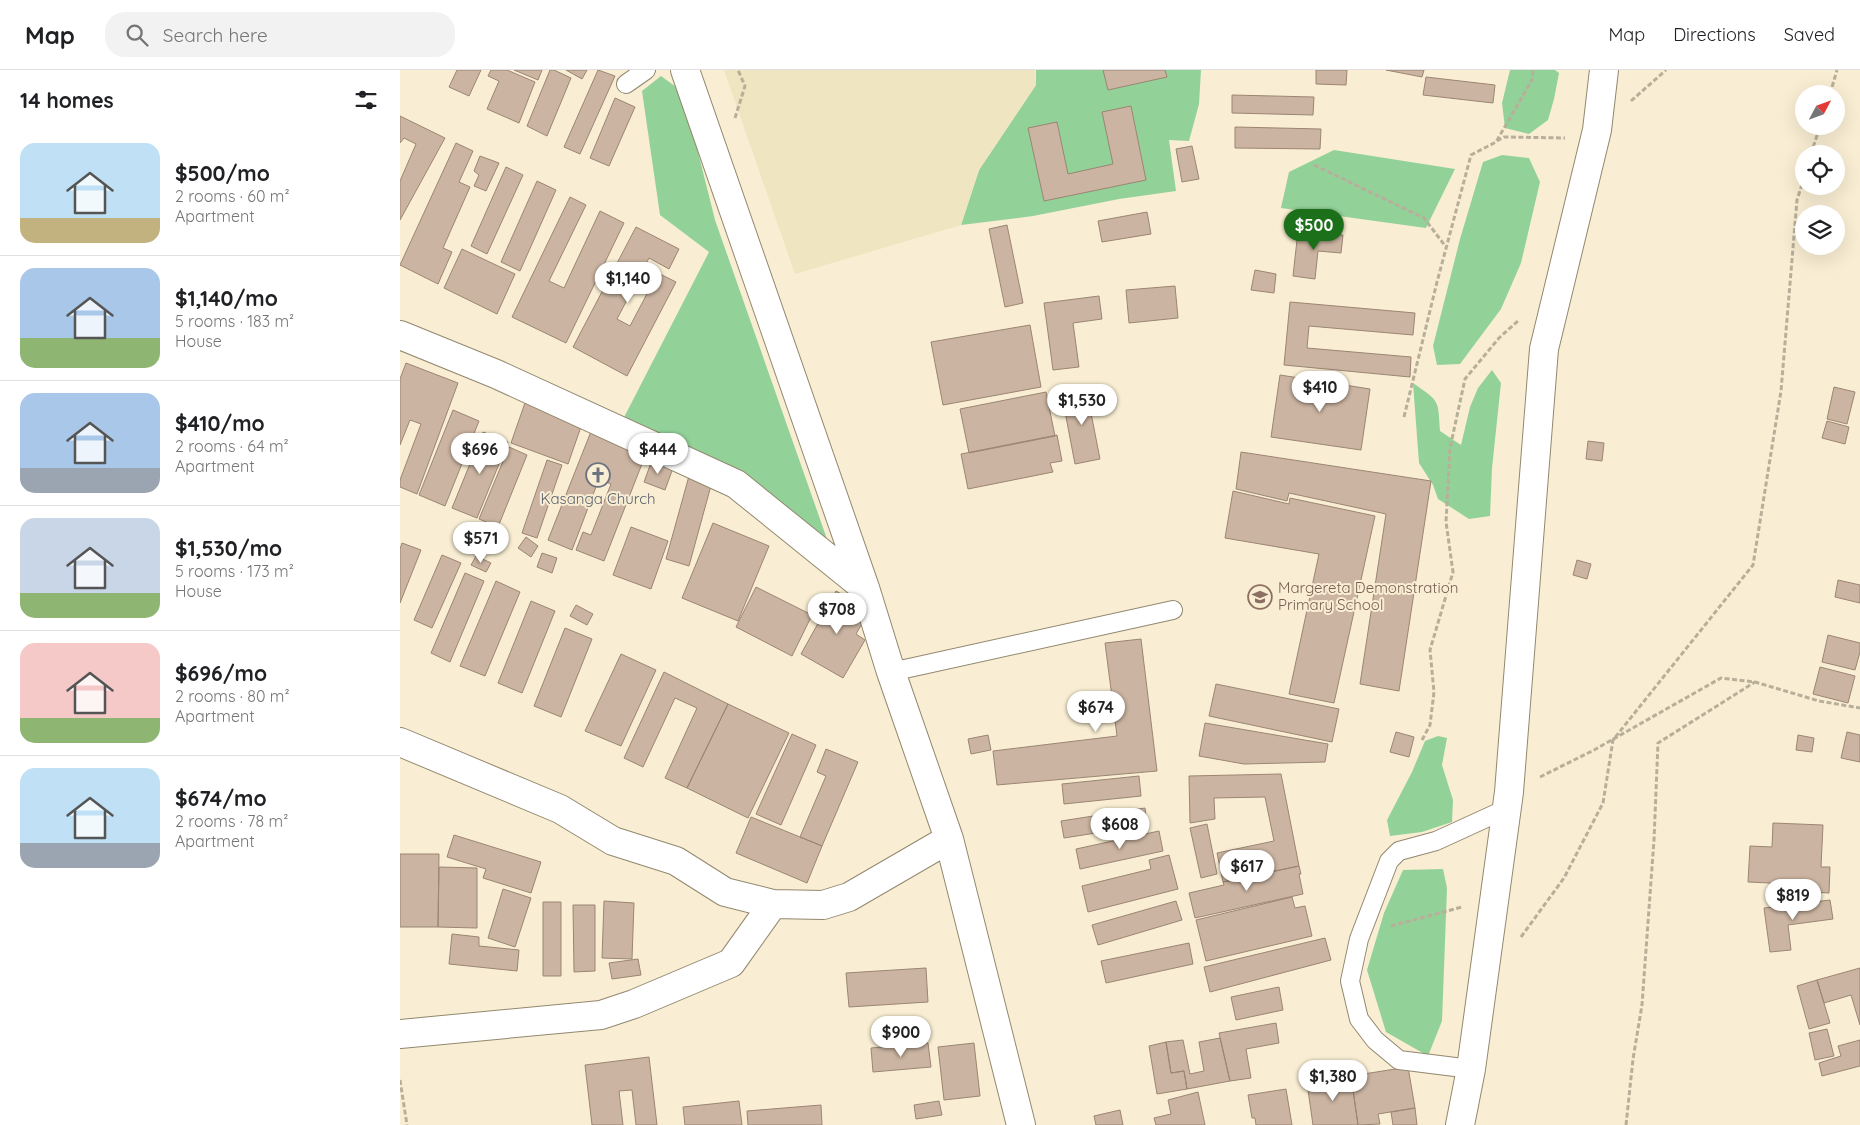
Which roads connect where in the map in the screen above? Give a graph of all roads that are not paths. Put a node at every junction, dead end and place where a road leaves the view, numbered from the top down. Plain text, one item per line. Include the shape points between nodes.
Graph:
1 (646, 70) edge
2 (1604, 70) edge
3 (683, 74) edge
4 (626, 84) dead end
5 (400, 335) edge
6 (865, 588) junction
7 (1173, 610) dead end
8 (891, 672) junction
9 (400, 742) edge
10 (1508, 800) junction
11 (949, 839) junction
12 (773, 904) junction
13 (400, 1034) edge
14 (1471, 1069) junction
15 (1021, 1125) edge
16 (1460, 1125) edge

1 - 4 lane
2 - 10 street via 1595,139 1544,349
3 - 6 street
5 - 6 street via 496,374 736,484
6 - 8 street
7 - 8 lane
8 - 11 street
9 - 12 street via 560,808 613,841 676,861 725,892
10 - 14 street
10 - 14 lane via 1436,841 1399,852 1389,861 1359,939 1350,981 1359,1019 1375,1040 1399,1060
11 - 12 street via 849,897 823,905
11 - 15 street
12 - 13 street via 731,963 634,1004 601,1015
14 - 16 street

